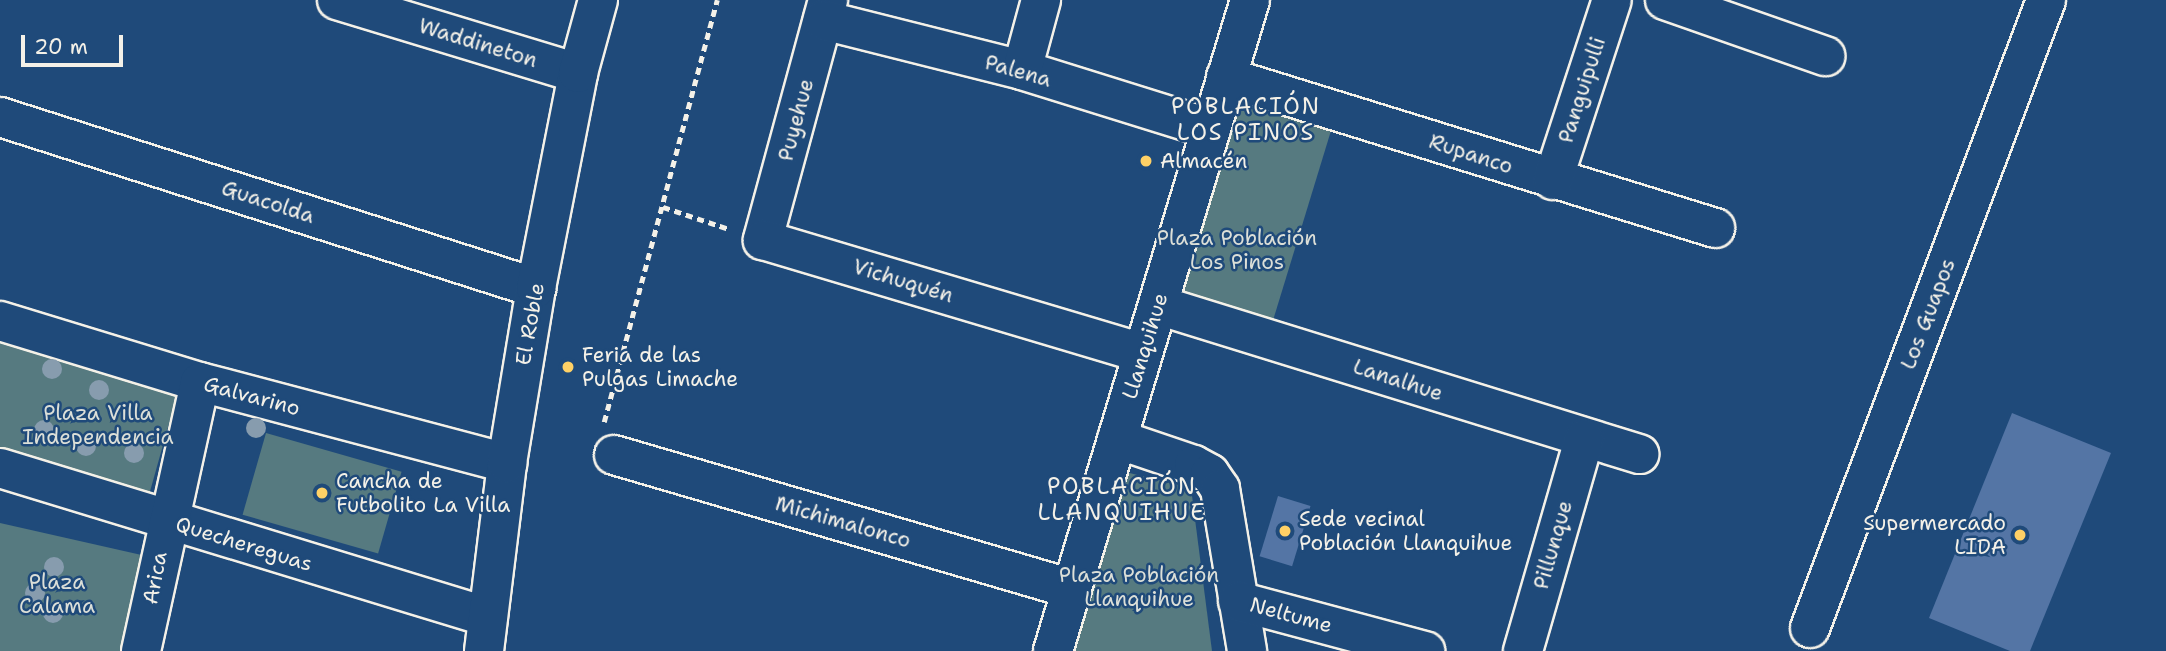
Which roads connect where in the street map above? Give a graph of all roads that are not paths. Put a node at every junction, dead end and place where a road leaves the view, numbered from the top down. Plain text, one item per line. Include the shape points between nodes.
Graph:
1 (337, 0) edge
2 (598, 0) edge
3 (1041, 0) edge
4 (1250, 0) edge
5 (1612, 0) edge
6 (1665, 0) edge
7 (2046, 0) edge
8 (826, 10) edge
9 (1825, 56) dead end
10 (1022, 71) junction
11 (578, 73) junction
12 (1227, 77) junction
13 (0, 117) edge
14 (1211, 129) junction
15 (1553, 180) junction
16 (1715, 228) dead end
17 (764, 240) joint
18 (536, 288) junction
19 (1158, 304) junction
20 (0, 321) edge
21 (1143, 353) junction
22 (200, 383) junction
23 (1117, 439) junction
24 (1584, 439) junction
25 (607, 445) road end
26 (1639, 454) dead end
27 (506, 463) junction
28 (0, 468) edge
29 (166, 520) junction
30 (1072, 589) junction
31 (1238, 601) junction
32 (1810, 628) dead end
33 (486, 634) edge
34 (141, 651) edge
35 (1053, 651) edge
36 (1247, 651) edge
37 (1425, 651) edge
38 (1523, 651) edge

1 - 11 street, Waddineton
2 - 11 street, El Roble
3 - 10 street
4 - 12 street, Llanquihue
5 - 15 street, Panguipulli
6 - 9 street
7 - 32 street, Los Guapos
8 - 10 street, Palena
8 - 17 street, Puyehue
10 - 14 street, Palena
11 - 18 street, El Roble
12 - 14 street, Llanquihue
12 - 15 street, Rupanco
13 - 18 street, Guacolda
14 - 19 street, Llanquihue
15 - 16 street, Rupanco
17 - 21 street, Vichuquén
18 - 27 street, El Roble
19 - 21 street, Llanquihue
19 - 24 street, Lanalhue
20 - 22 street, Galvarino
21 - 23 street, Llanquihue
22 - 27 street, Galvarino
22 - 29 street, Arica
23 - 30 street, Llanquihue
23 - 31 street via 1210,474 1220,489
24 - 26 street, Lanalhue
24 - 38 street, Pillunque
25 - 30 street, Michimalonco
27 - 33 street, El Roble
28 - 29 street, Quechereguas
29 - 33 street, Quechereguas
29 - 34 street, Arica
30 - 35 street, Llanquihue
31 - 36 street
31 - 37 street, Neltume

